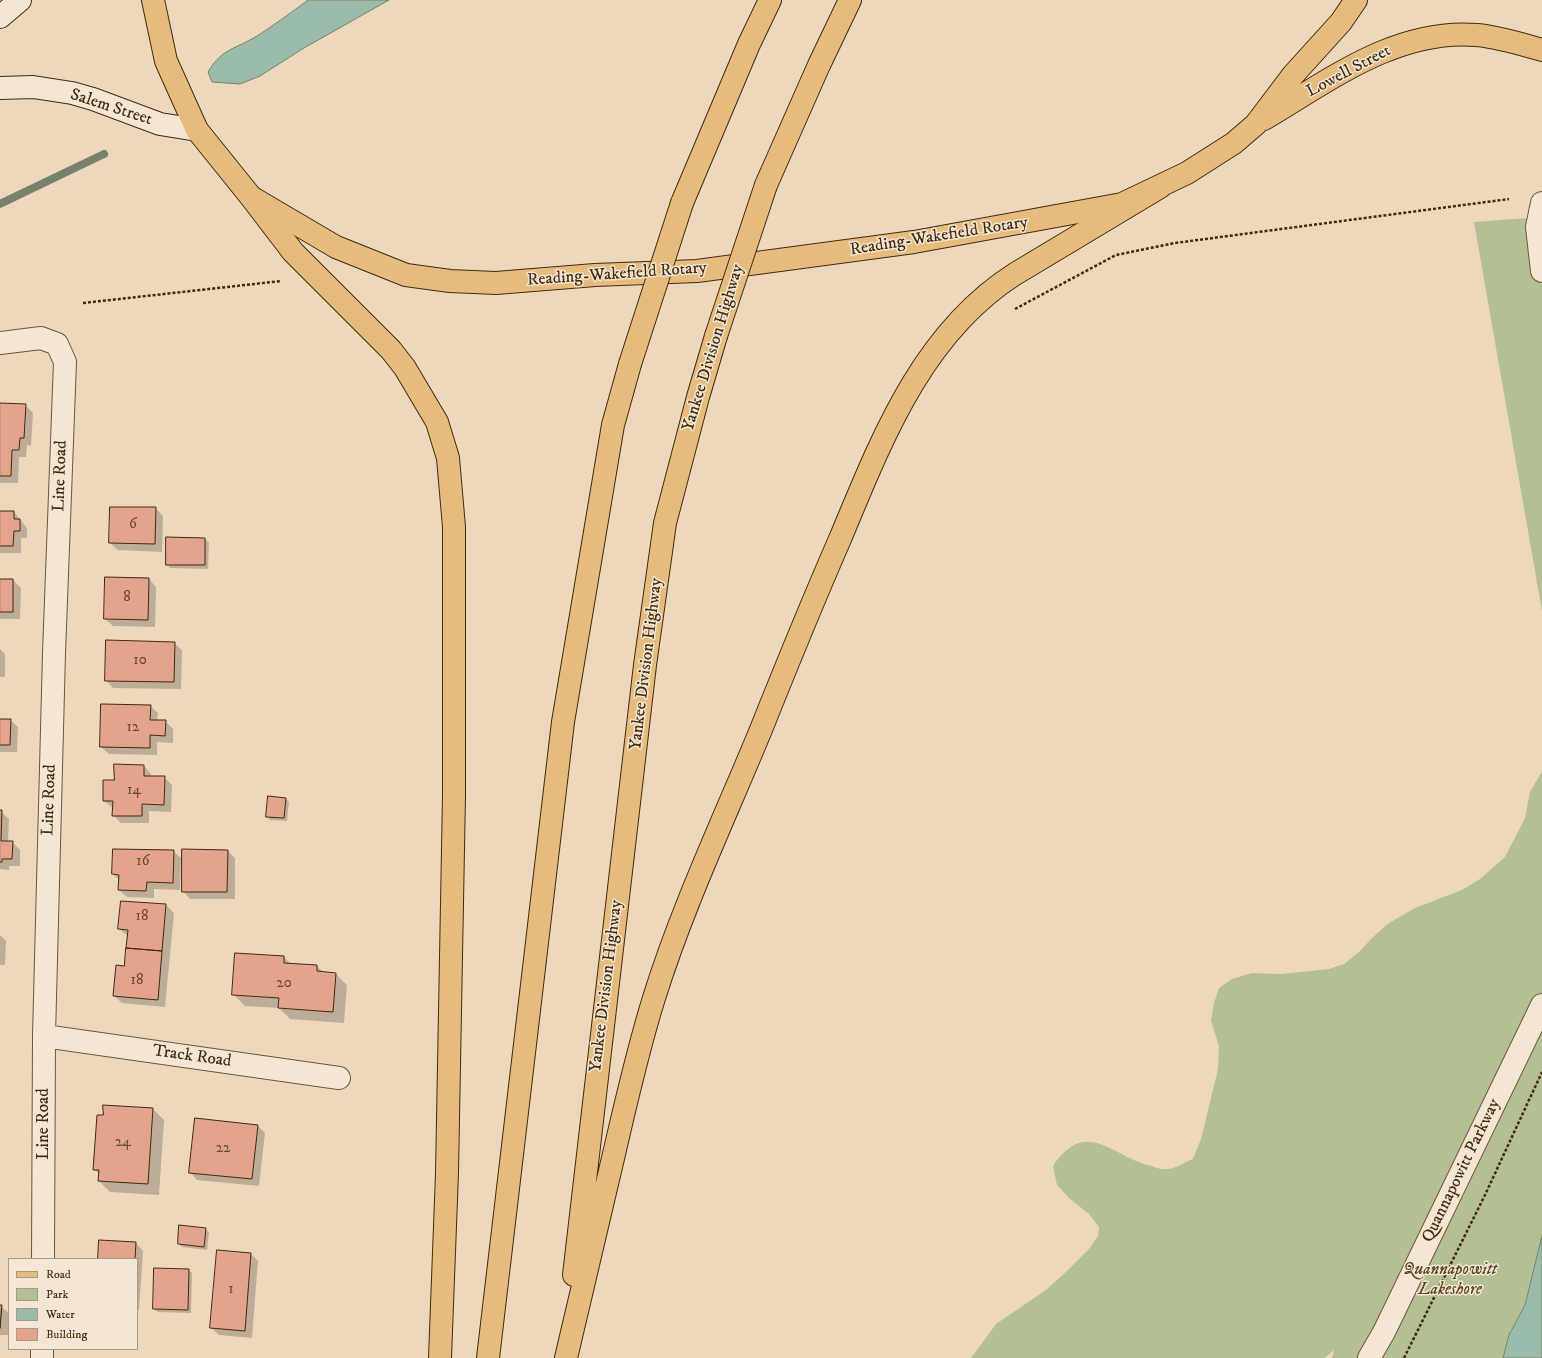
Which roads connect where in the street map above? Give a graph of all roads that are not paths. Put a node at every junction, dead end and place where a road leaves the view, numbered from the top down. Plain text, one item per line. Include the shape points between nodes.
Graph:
1 (20, 0) edge
2 (153, 0) edge
3 (770, 0) edge
4 (850, 0) edge
5 (1356, 0) edge
6 (0, 18) edge
7 (1542, 50) edge
8 (0, 88) edge
9 (1256, 124) junction
10 (197, 130) junction
11 (1160, 187) junction
12 (251, 197) junction
13 (1542, 203) edge
14 (1542, 271) edge
15 (0, 343) edge
16 (1542, 1005) edge
17 (44, 1036) junction
18 (339, 1078) dead end
19 (43, 1258) edge
20 (440, 1358) edge
21 (488, 1358) edge
22 (566, 1358) edge
23 (1369, 1358) edge

1 - 6 street
2 - 10 main road, Reading-Wakefield Rotary via 166,61
3 - 21 main road, bridge via 682,203 630,364 613,426 563,722
4 - 22 main road, Yankee Division Highway, bridge via 766,185 716,336 665,523 645,665 584,1174
5 - 9 main road, Reading-Wakefield Rotary via 1341,22 1293,75
7 - 9 main road, Lowell Street via 1477,35 1448,35 1410,42 1366,59
8 - 10 street, Salem Street via 32,87 72,93 93,98 160,124
9 - 11 main road, Reading-Wakefield Rotary via 1234,143
10 - 12 main road, Reading-Wakefield Rotary
11 - 12 main road, Reading-Wakefield Rotary via 1122,204 914,242 697,271 595,275 496,283 450,281 406,275 336,247
11 - 22 main road via 1015,274 978,302 930,357 897,409 810,608 692,895 654,997
12 - 20 main road via 293,252 391,350 405,368 437,422 448,458 454,527 454,795 447,1165
13 - 14 street via 1537,227
15 - 17 street, Line Road via 41,338 57,344 65,362
16 - 23 street, Quannapowitt Parkway via 1384,1332
17 - 18 street, Track Road
17 - 19 street, Line Road

